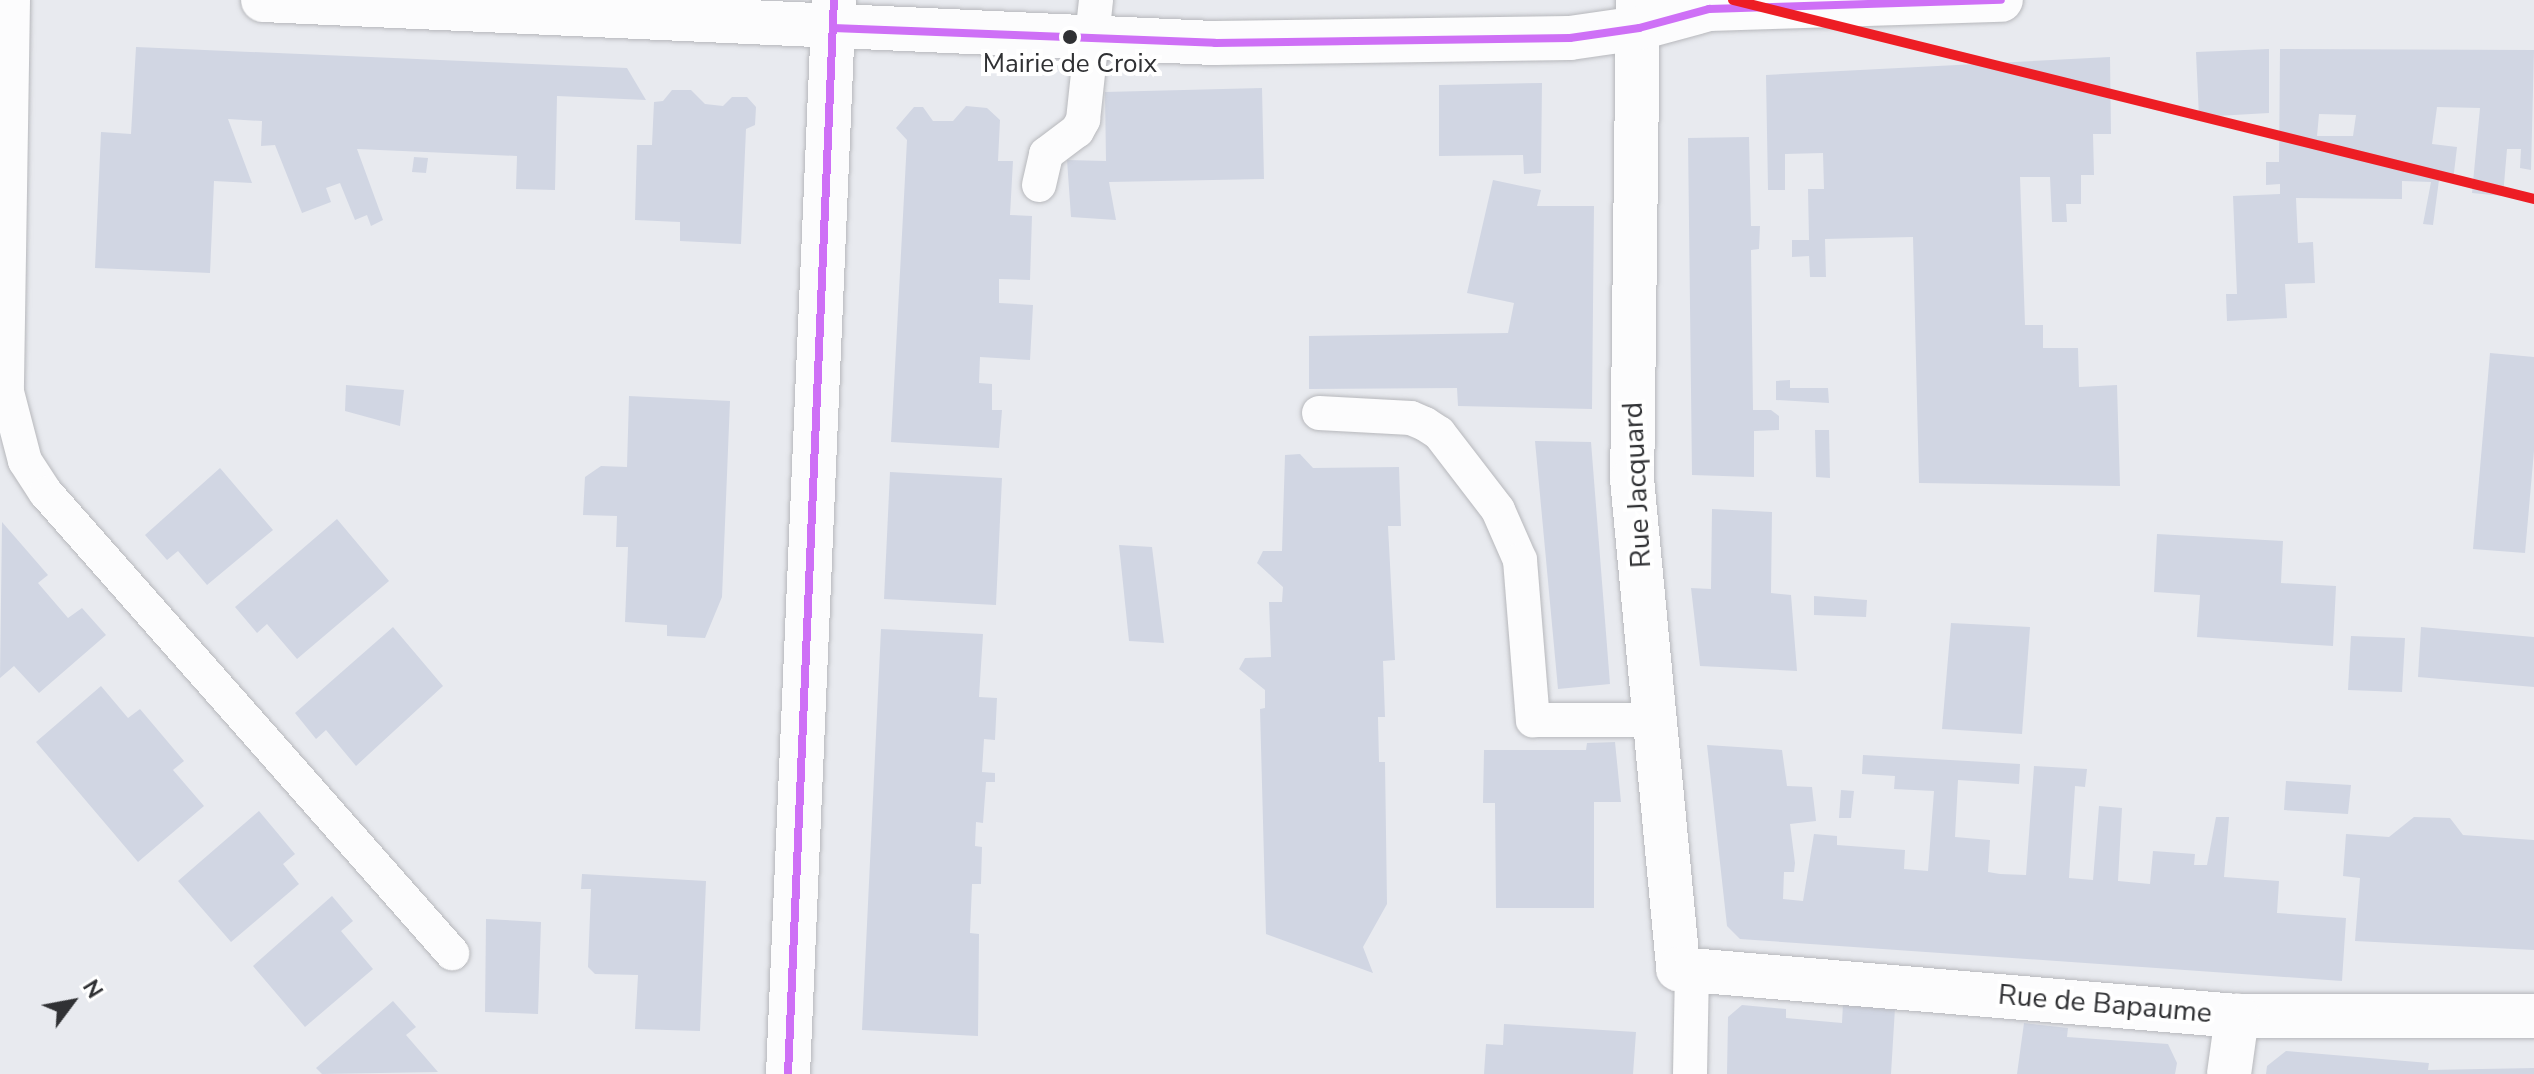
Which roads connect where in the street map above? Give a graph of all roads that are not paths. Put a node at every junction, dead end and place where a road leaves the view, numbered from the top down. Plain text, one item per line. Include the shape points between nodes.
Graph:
1 (13, 0) edge
2 (263, 0) edge
3 (2001, 0) edge
4 (1697, 3) edge
5 (834, 14) edge
6 (1638, 14) edge
7 (1095, 20) edge
8 (1039, 185) dead end
9 (1319, 413) dead end
10 (1655, 720) junction
11 (452, 953) dead end
12 (1685, 969) junction
13 (2237, 1016) junction
14 (2534, 1016) edge
15 (788, 1074) edge
16 (1690, 1074) edge
17 (2229, 1074) edge

1 - 11 lane via 7,392 25,461 46,493
2 - 5 street
3 - 4 street
4 - 6 street
5 - 7 street
5 - 15 street
6 - 7 street via 1570,38
6 - 10 street, Rue Jacquard via 1632,479
7 - 8 lane via 1083,120 1077,131 1046,154
9 - 10 lane via 1411,418 1425,424 1439,433 1498,510 1520,560 1533,720
10 - 12 street, Rue Jacquard
12 - 13 street, Rue de Bapaume
12 - 16 lane
13 - 14 street, Rue de Bapaume
13 - 17 street

